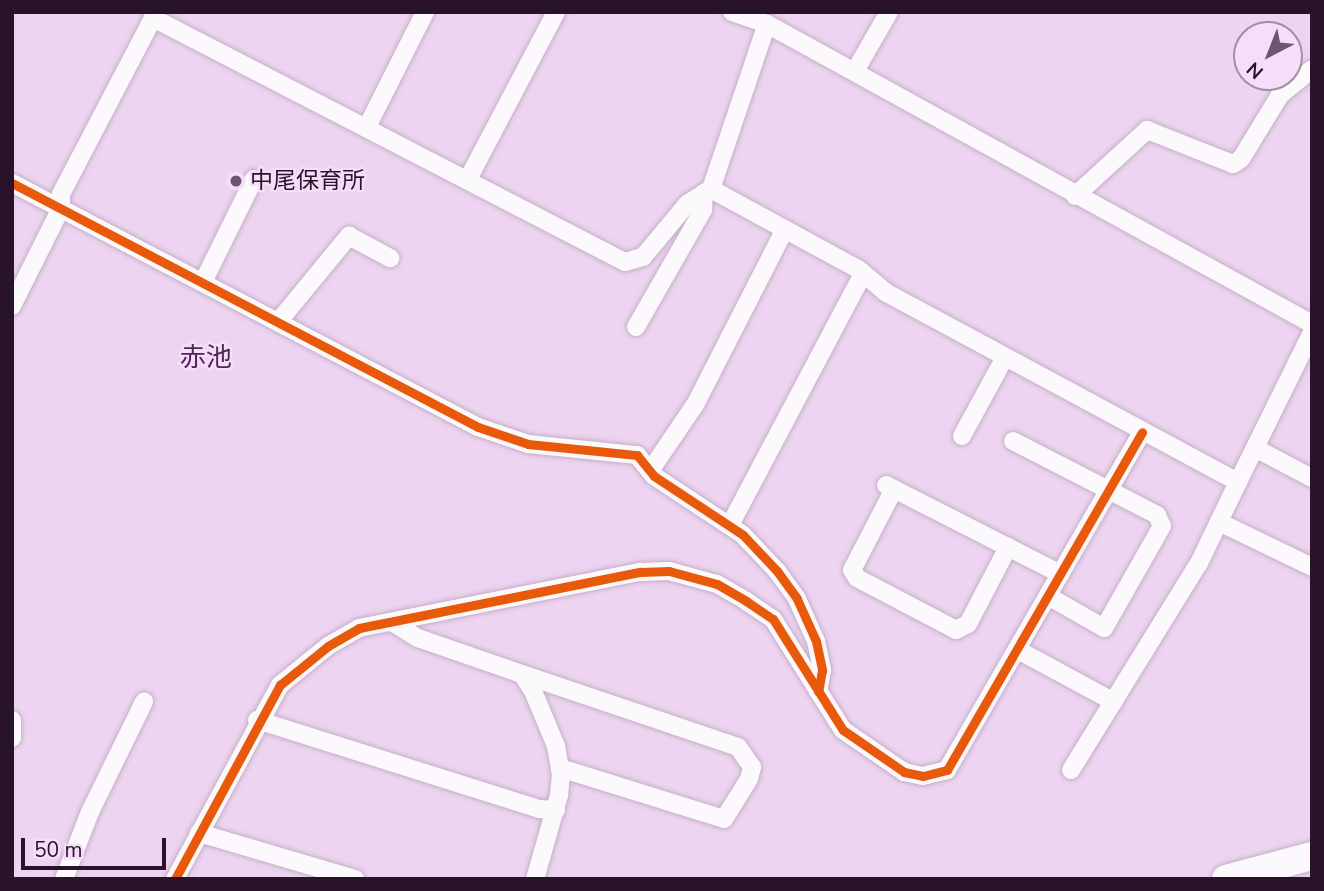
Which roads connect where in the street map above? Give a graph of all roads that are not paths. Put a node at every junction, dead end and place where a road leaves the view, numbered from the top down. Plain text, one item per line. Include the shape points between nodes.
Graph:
1 (425, 12) edge
2 (556, 12) edge
3 (732, 12) edge
4 (889, 12) edge
5 (155, 15) edge
6 (767, 24) junction
7 (1312, 69) edge
8 (855, 71) junction
9 (368, 125) junction
10 (254, 178) dead end
11 (468, 179) junction
12 (12, 183) edge
13 (708, 191) junction
14 (1075, 196) junction
15 (61, 208) junction
16 (785, 229) junction
17 (390, 258) dead end
18 (863, 274) junction
19 (203, 282) junction
20 (12, 306) edge
21 (278, 322) junction
22 (1312, 324) edge
23 (636, 327) dead end
24 (1312, 332) edge
25 (1005, 357) junction
26 (1142, 432) junction
27 (962, 436) dead end
28 (1013, 441) dead end
29 (1255, 448) junction
30 (650, 471) junction
31 (1312, 478) edge
32 (1238, 482) junction
33 (1108, 492) junction
34 (1219, 522) junction
35 (730, 525) junction
36 (1008, 547) junction
37 (1312, 567) edge
38 (1061, 574) junction
39 (1048, 596) junction
40 (392, 622) junction
41 (1018, 650) junction
42 (522, 674) junction
43 (818, 692) junction
44 (144, 702) dead end
45 (1114, 702) junction
46 (12, 720) edge
47 (257, 720) junction
48 (12, 738) edge
49 (560, 768) junction
50 (1071, 770) dead end
51 (556, 810) junction
52 (199, 833) junction
53 (1312, 856) edge
54 (64, 879) edge
55 (175, 879) edge
56 (355, 879) edge
57 (535, 879) edge
58 (1226, 879) edge

1 - 9 street
2 - 11 street
3 - 6 street
4 - 8 street
5 - 9 street
5 - 15 street via 61,194
6 - 8 street
6 - 13 street
7 - 14 street via 1280,95 1241,159 1233,164 1147,130
8 - 14 street
9 - 11 street
10 - 19 street
11 - 13 street via 625,262 643,257 687,204
12 - 15 street
13 - 16 street
13 - 23 street via 703,210
14 - 22 street
15 - 19 street
15 - 20 street
16 - 18 street
16 - 30 street via 696,403
17 - 21 street via 349,236
18 - 25 street via 885,292
18 - 35 street
19 - 21 street
21 - 30 street via 478,427 528,443 637,455
24 - 29 street
25 - 26 street
25 - 27 street
26 - 32 street
26 - 33 street
28 - 33 street
29 - 31 street
29 - 32 street
30 - 35 street
32 - 34 street
33 - 38 street
33 - 39 street via 1157,515 1162,526 1111,621 1104,628
34 - 37 street
34 - 45 street via 1170,613
35 - 43 street via 797,599 816,641 822,670
36 - 36 street via 889,486 852,570 857,578 956,630 968,624
36 - 38 street
38 - 39 street
39 - 41 street
40 - 42 street via 418,638
40 - 43 street via 640,572 669,571 717,584 773,620
40 - 47 street via 359,628 328,646 280,685
41 - 43 street via 957,755 947,769 933,774 904,772 868,750 843,730
41 - 45 street
42 - 49 street via 543,713
42 - 49 street via 738,747 751,767 749,779 724,819
44 - 54 street via 90,812
45 - 50 street
46 - 48 street
47 - 51 street via 539,810
47 - 52 street
49 - 51 street
51 - 57 street
52 - 55 street
52 - 56 street
53 - 58 main road

